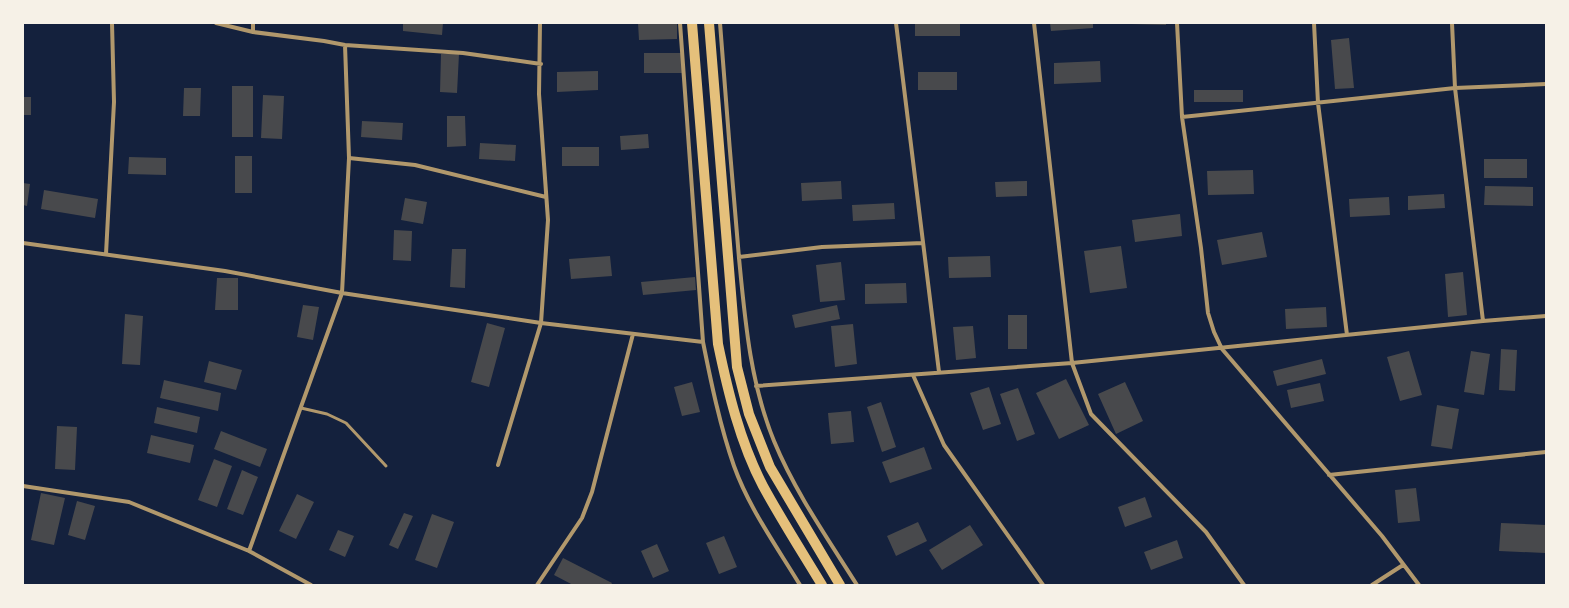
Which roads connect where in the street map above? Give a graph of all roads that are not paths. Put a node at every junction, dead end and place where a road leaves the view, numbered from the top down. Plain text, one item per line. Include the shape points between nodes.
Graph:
1 (112, 23) edge
2 (216, 23) edge
3 (253, 23) edge
4 (540, 23) edge
5 (680, 23) edge
6 (692, 23) edge
7 (709, 23) edge
8 (720, 23) edge
9 (896, 23) edge
10 (1034, 23) edge
11 (1177, 23) edge
12 (1314, 23) edge
13 (1452, 23) edge
14 (253, 32) junction
15 (345, 45) junction
16 (541, 64) junction
17 (1546, 84) edge
18 (1455, 88) junction
19 (1318, 103) junction
20 (1182, 117) junction
21 (349, 158) junction
22 (546, 197) junction
23 (23, 243) edge
24 (923, 243) junction
25 (106, 254) junction
26 (739, 257) junction
27 (342, 293) junction
28 (1546, 316) edge
29 (1483, 321) junction
30 (541, 323) junction
31 (633, 334) junction
32 (1347, 335) junction
33 (703, 342) junction
34 (1222, 349) junction
35 (1072, 363) junction
36 (939, 372) junction
37 (913, 375) junction
38 (756, 386) junction
39 (301, 408) junction
40 (1546, 452) edge
41 (498, 465) dead end
42 (386, 466) dead end
43 (1329, 474) junction
44 (23, 486) edge
45 (249, 551) junction
46 (1403, 565) junction
47 (311, 585) edge
48 (537, 585) edge
49 (800, 585) edge
50 (822, 585) edge
51 (840, 585) edge
52 (857, 585) edge
53 (1043, 585) edge
54 (1244, 585) edge
55 (1372, 585) edge
56 (1419, 585) edge

1 - 25 street via 114,102
2 - 14 street
3 - 14 street
4 - 16 street
5 - 33 street
6 - 50 highway via 718,344 726,387 762,485
7 - 51 highway via 737,367 749,414 770,467
8 - 26 street
9 - 24 street
10 - 35 street
11 - 20 street
12 - 19 street
13 - 18 street
14 - 15 street
15 - 16 street via 462,53
15 - 21 street
16 - 22 street via 540,94
17 - 18 street
18 - 19 street
18 - 29 street
19 - 20 street
19 - 32 street
20 - 34 street via 1208,313
21 - 22 street via 415,165
21 - 27 street
22 - 30 street via 548,220
23 - 25 street
24 - 26 street via 822,247
24 - 36 street
25 - 27 street via 225,271
26 - 38 street via 747,340
27 - 30 street
27 - 39 street
28 - 29 street
29 - 32 street
30 - 31 street
30 - 41 street
31 - 33 street
31 - 48 street via 592,492 582,518
32 - 34 street
33 - 49 street via 734,466 755,510
34 - 35 street
34 - 43 street
35 - 36 street
35 - 54 street via 1092,414 1206,532
36 - 37 street
37 - 38 street
37 - 53 street via 944,445
38 - 52 street via 774,441 794,482
39 - 42 lane via 327,414 346,423
39 - 45 street
40 - 43 street
43 - 46 street
44 - 45 street via 129,502
45 - 47 street
46 - 55 street
46 - 56 street

